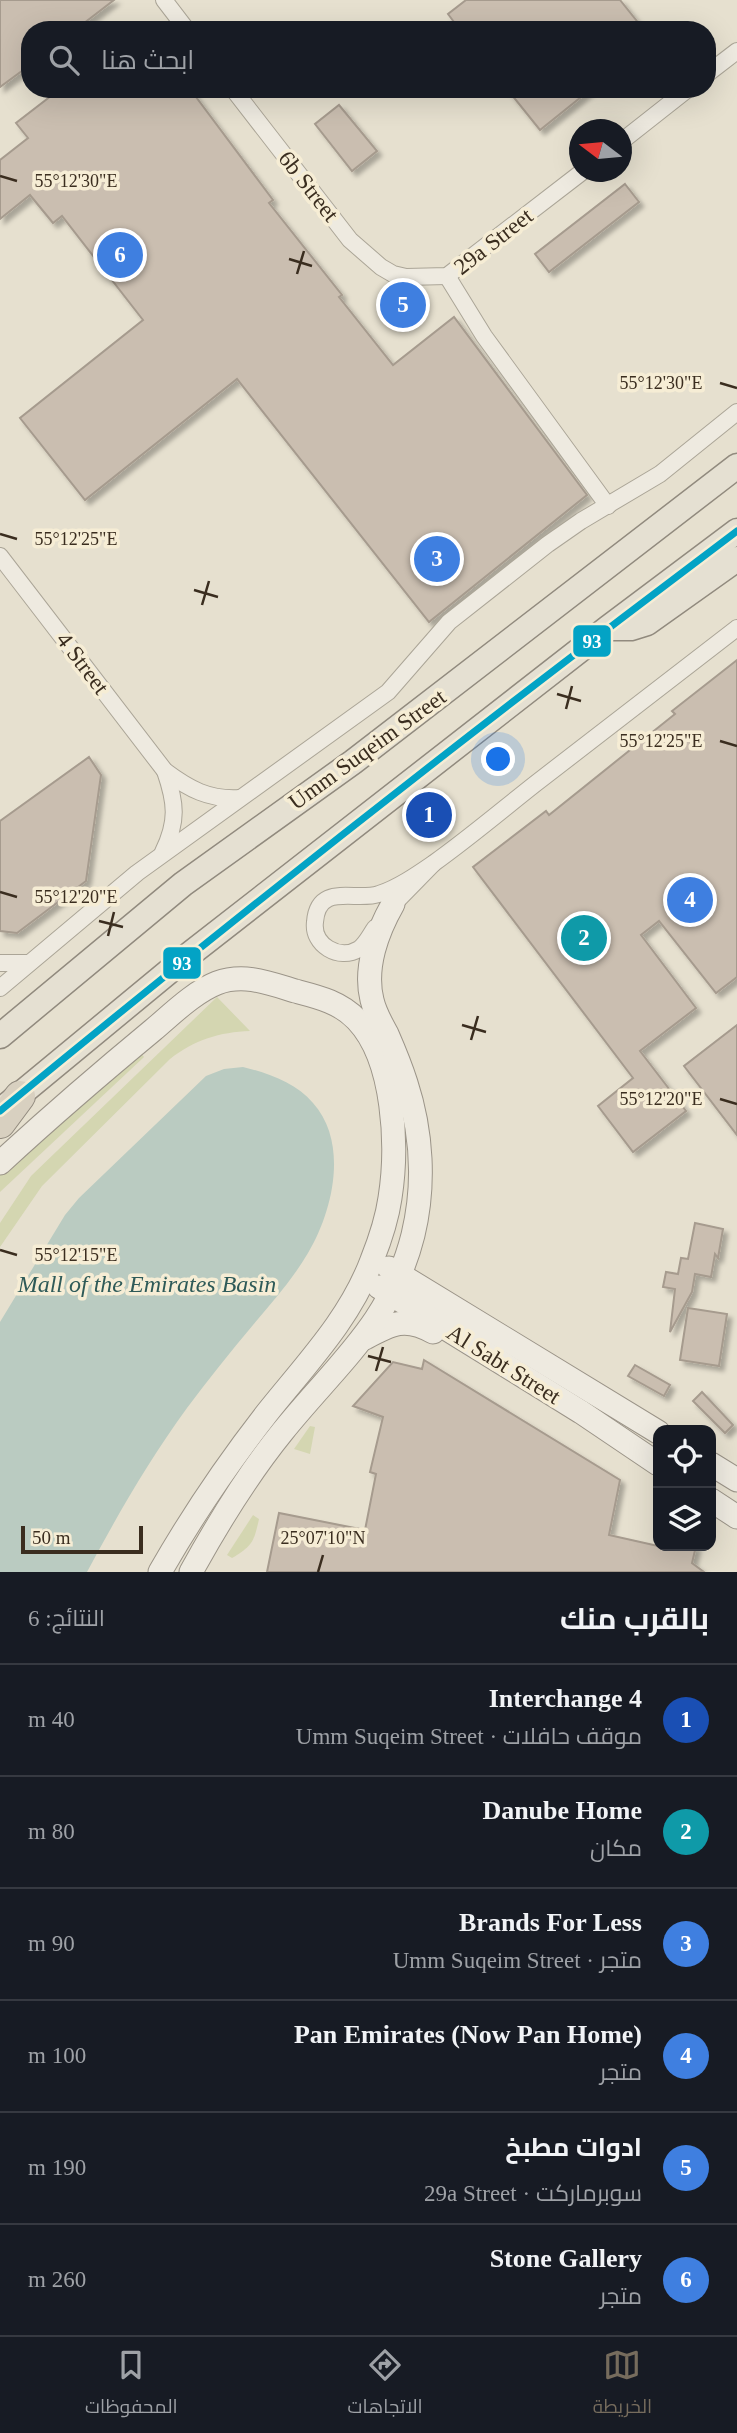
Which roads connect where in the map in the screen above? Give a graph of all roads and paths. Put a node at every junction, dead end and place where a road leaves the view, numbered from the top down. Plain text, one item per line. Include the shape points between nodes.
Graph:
1 (164, 0) edge
2 (180, 21) edge
3 (737, 51) edge
4 (716, 67) edge
5 (240, 98) edge
6 (676, 98) edge
7 (632, 132) edge
8 (569, 182) edge
9 (393, 274) joint
10 (447, 276) junction
11 (737, 412) edge
12 (737, 466) edge
13 (608, 506) junction
14 (737, 531) edge
15 (0, 556) edge
16 (737, 559) edge
17 (608, 628) junction
18 (737, 628) edge
19 (165, 771) junction
20 (240, 798) junction
21 (162, 854) junction
22 (433, 864) junction
23 (393, 904) junction
24 (0, 963) edge
25 (29, 963) junction
26 (0, 988) edge
27 (0, 1036) edge
28 (10, 1103) edge
29 (0, 1123) edge
30 (0, 1163) edge
31 (369, 1269) junction
32 (395, 1284) junction
33 (365, 1338) junction
34 (477, 1347) junction
35 (653, 1429) edge
36 (653, 1461) edge
37 (716, 1467) edge
38 (737, 1480) edge
39 (716, 1503) edge
40 (735, 1513) edge
41 (160, 1572) edge
42 (191, 1572) edge

1 - 2 street
3 - 4 street
5 - 9 street, 6b Street via 350,240
6 - 7 street
8 - 10 street, 29a Street
9 - 10 street, 29a Street
10 - 13 street via 484,336
11 - 13 street via 660,474
12 - 27 main road, Umm Suqeim Street via 353,762 173,891
13 - 20 street via 548,544 449,622 388,692
14 - 17 main road
15 - 19 street, 4 Street
16 - 17 main road via 647,623
17 - 28 main road via 190,954
18 - 22 street
19 - 20 street, 4 Street via 197,792
19 - 21 street, 4 Street via 174,808
20 - 21 street
21 - 25 street
22 - 23 street
22 - 23 street via 376,896 331,898 314,920 317,935 331,950 353,951 365,943
23 - 32 street via 376,944 370,987 375,1012 406,1082 419,1148 420,1182 417,1215
24 - 25 street
25 - 26 street
28 - 29 highway
30 - 31 street via 121,1056 214,984 255,979 322,998 356,1018 371,1040 389,1100 394,1150 390,1199
31 - 32 street, Al Sabt Street
31 - 41 street via 331,1334 234,1458
32 - 33 street
32 - 34 street, Al Sabt Street
32 - 35 street, Al Sabt Street
33 - 34 street via 390,1325 410,1322 453,1343
33 - 42 street via 257,1465
34 - 36 street, Al Sabt Street
37 - 38 street
39 - 40 street

